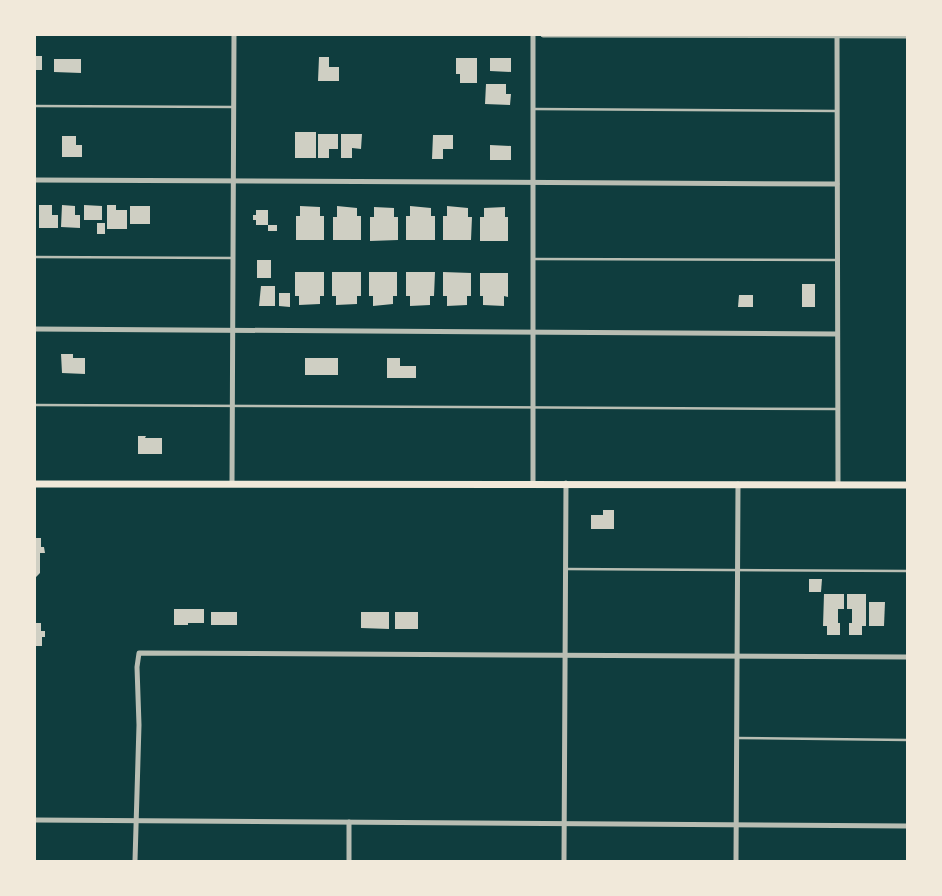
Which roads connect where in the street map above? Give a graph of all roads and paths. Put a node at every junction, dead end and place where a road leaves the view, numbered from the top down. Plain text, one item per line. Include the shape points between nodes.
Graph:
1 (234, 35) edge
2 (533, 35) edge
3 (543, 35) edge
4 (837, 36) edge
5 (907, 36) edge
6 (35, 106) edge
7 (234, 107) junction
8 (533, 109) junction
9 (837, 111) junction
10 (35, 180) edge
11 (233, 181) junction
12 (534, 183) junction
13 (837, 184) junction
14 (35, 257) edge
15 (233, 258) junction
16 (534, 259) junction
17 (837, 260) junction
18 (35, 330) edge
19 (232, 331) junction
20 (534, 332) junction
21 (837, 334) junction
22 (35, 405) edge
23 (232, 406) junction
24 (534, 407) junction
25 (838, 409) junction
26 (533, 483) junction
27 (566, 483) junction
28 (35, 484) edge
29 (232, 484) junction
30 (738, 484) junction
31 (838, 485) junction
32 (907, 485) edge
33 (566, 569) junction
34 (738, 570) junction
35 (907, 571) edge
36 (565, 654) junction
37 (737, 656) junction
38 (907, 657) edge
39 (736, 738) junction
40 (907, 740) edge
41 (35, 820) edge
42 (136, 822) junction
43 (349, 822) junction
44 (564, 824) junction
45 (736, 826) junction
46 (907, 826) edge
47 (135, 861) edge
48 (349, 861) edge
49 (564, 861) edge
50 (736, 861) edge

1 - 7 street
2 - 8 street
3 - 4 street
4 - 5 street
4 - 9 street
6 - 7 lane
7 - 11 street
8 - 9 lane
8 - 12 street
9 - 13 street
10 - 11 street
11 - 12 street
11 - 15 street
12 - 13 street
12 - 16 street
13 - 17 street
14 - 15 lane
15 - 19 street
16 - 17 lane
16 - 20 street
17 - 21 street
18 - 19 street
19 - 20 street
19 - 23 street
20 - 21 street
20 - 24 street
21 - 25 street
22 - 23 lane
23 - 24 lane
23 - 29 street
24 - 25 lane
24 - 26 street
25 - 31 street
26 - 27 main road
26 - 29 main road
27 - 30 main road
27 - 33 street
28 - 29 main road
30 - 31 main road
30 - 34 street
31 - 32 main road
33 - 34 lane
33 - 36 street
34 - 35 lane
34 - 37 street
36 - 37 street
36 - 42 street via 139,652
36 - 44 street
37 - 38 street
37 - 39 street
39 - 40 lane
39 - 45 street
41 - 42 street
42 - 43 street
42 - 47 street
43 - 44 street
43 - 48 street
44 - 45 street
44 - 49 street
45 - 46 street
45 - 50 street

